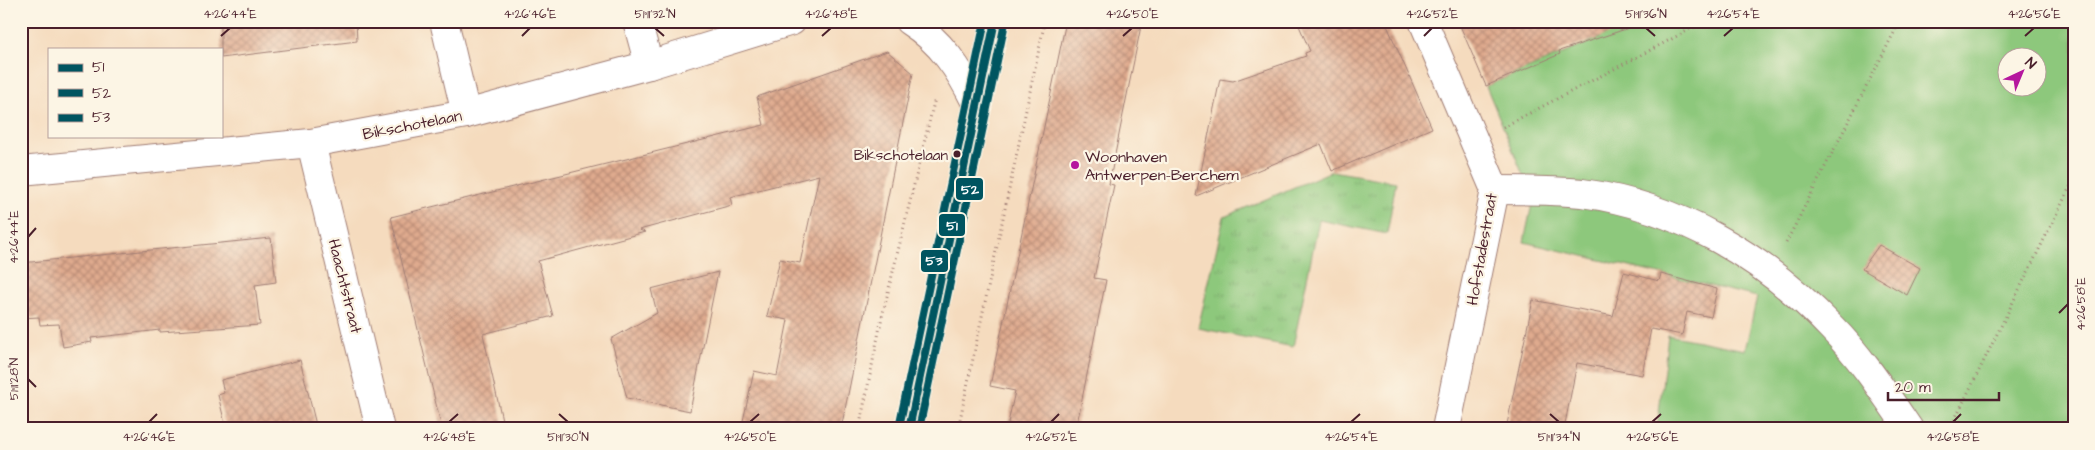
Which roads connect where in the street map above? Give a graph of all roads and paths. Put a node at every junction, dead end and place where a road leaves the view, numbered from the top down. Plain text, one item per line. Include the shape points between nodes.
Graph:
1 (444, 21) edge
2 (637, 21) edge
3 (792, 21) edge
4 (908, 21) edge
5 (995, 21) edge
6 (1045, 21) edge
7 (1422, 21) edge
8 (1706, 21) edge
9 (1900, 21) edge
10 (946, 52) junction
11 (649, 65) junction
12 (976, 103) junction
13 (466, 114) junction
14 (1474, 141) junction
15 (311, 143) junction
16 (21, 171) edge
17 (2074, 179) edge
18 (1495, 190) junction
19 (1771, 272) junction
20 (380, 429) edge
21 (859, 429) edge
22 (909, 429) edge
23 (958, 429) edge
24 (1446, 429) edge
25 (1909, 429) edge
26 (1950, 429) edge

1 - 13 street
2 - 11 street
3 - 11 street, Bikschotelaan
4 - 10 street
5 - 12 street
6 - 23 path
7 - 14 street, Hofstadestraat
8 - 14 path
9 - 19 path
10 - 12 street
10 - 21 path via 882,316
11 - 13 street, Bikschotelaan
12 - 22 street
13 - 15 street, Bikschotelaan
14 - 18 street, Hofstadestraat
15 - 16 street, Bikschotelaan
15 - 20 street, Haachtstraat
17 - 26 path
18 - 19 street via 1583,194 1663,212 1706,231
18 - 24 street, Hofstadestraat
19 - 25 street via 1832,327 1864,365

